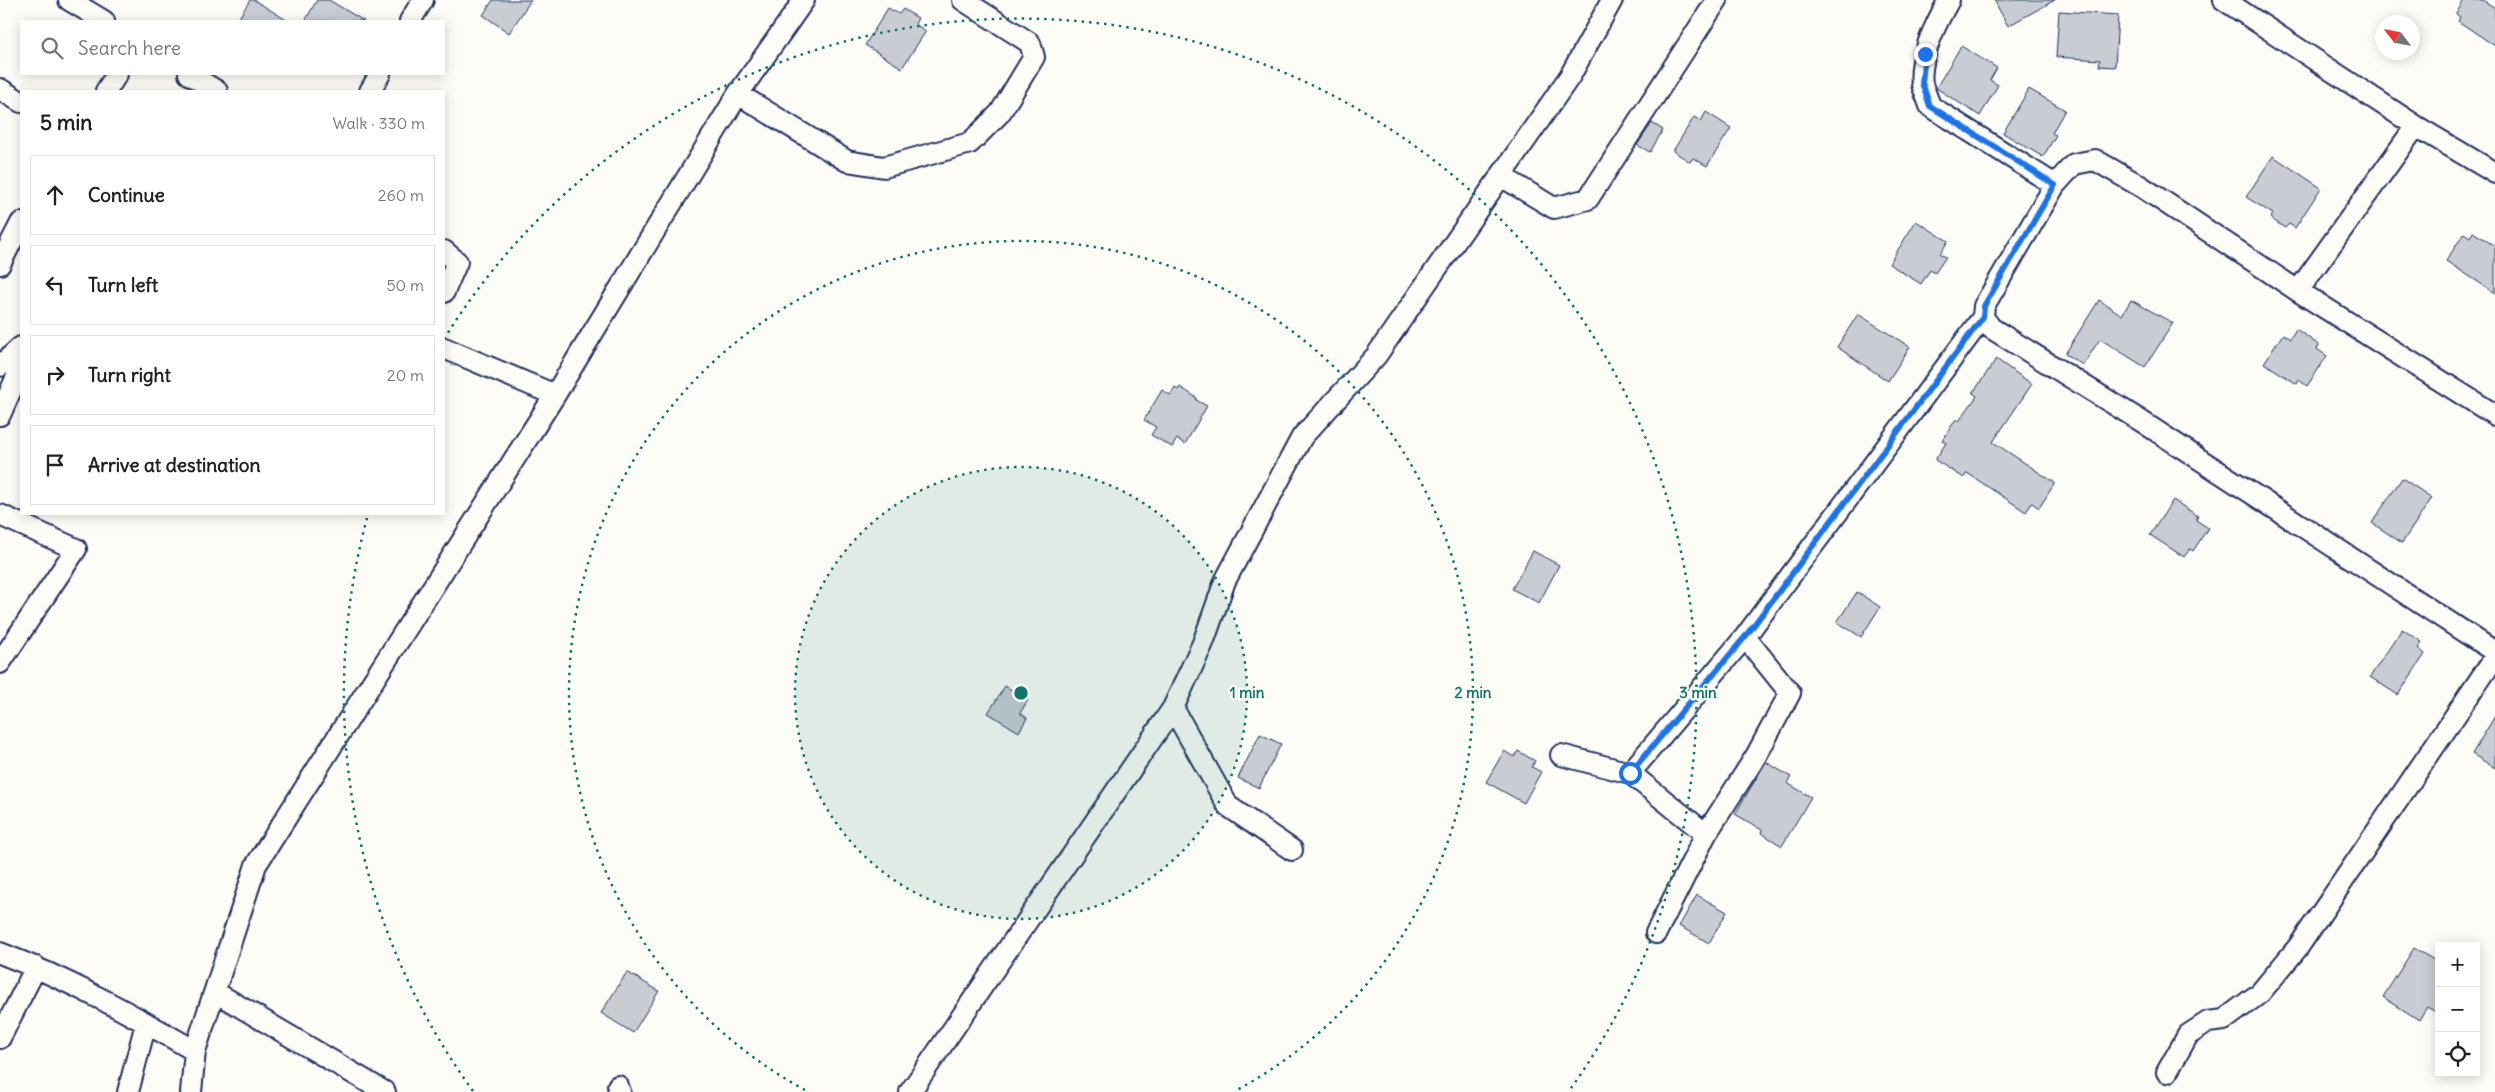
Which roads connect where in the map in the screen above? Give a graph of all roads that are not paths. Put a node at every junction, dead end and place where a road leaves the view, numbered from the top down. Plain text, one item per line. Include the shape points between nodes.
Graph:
1 (69, 0) edge
2 (423, 0) edge
3 (804, 0) edge
4 (963, 0) edge
5 (1612, 0) edge
6 (1717, 0) edge
7 (1949, 0) edge
8 (2234, 3) edge
9 (102, 20) edge
10 (411, 20) edge
11 (116, 75) edge
12 (191, 75) edge
13 (379, 75) edge
14 (0, 89) edge
15 (107, 90) edge
16 (215, 90) edge
17 (371, 90) edge
18 (738, 94) junction
19 (20, 101) edge
20 (2416, 126) junction
21 (2495, 173) edge
22 (1501, 176) junction
23 (2055, 185) junction
24 (20, 225) edge
25 (445, 252) edge
26 (0, 264) edge
27 (445, 290) edge
28 (2298, 291) junction
29 (1983, 317) junction
30 (20, 348) edge
31 (445, 348) edge
32 (0, 366) edge
33 (20, 369) edge
34 (555, 395) junction
35 (0, 415) edge
36 (2495, 415) edge
37 (0, 515) edge
38 (1745, 637) junction
39 (2495, 652) edge
40 (2495, 657) edge
41 (0, 663) edge
42 (1172, 708) junction
43 (1561, 755) dead end
44 (1630, 773) junction
45 (1706, 834) junction
46 (1292, 850) dead end
47 (1656, 933) dead end
48 (0, 953) edge
49 (36, 967) junction
50 (215, 992) junction
51 (146, 1023) junction
52 (0, 1038) edge
53 (196, 1051) junction
54 (2167, 1072) dead end
55 (128, 1092) edge
56 (191, 1092) edge
57 (385, 1092) edge
58 (910, 1092) edge

1 - 9 street
2 - 10 street
3 - 18 street
4 - 18 street via 1030,43 1034,57 1000,113 970,143 884,166 847,161
5 - 22 street via 1570,76
6 - 22 street via 1588,200 1554,208
7 - 23 street via 1925,54 1922,83 1930,106
8 - 20 street
11 - 15 street
12 - 16 street
13 - 17 street
14 - 19 street
18 - 34 street
20 - 21 street
20 - 28 street
22 - 42 street via 1376,356 1302,438 1225,581 1203,643
23 - 28 street via 2074,164 2095,160 2142,187
23 - 29 street via 1984,306
24 - 26 street
25 - 27 street via 457,262
28 - 36 street
29 - 38 street
29 - 39 street via 1991,328 2141,421
30 - 32 street
31 - 34 street
33 - 35 street
34 - 50 street via 256,865
37 - 41 street via 76,549
38 - 44 street
38 - 45 street via 1790,693 1756,756
40 - 54 street via 2299,946 2260,992 2224,1020 2208,1022 2188,1035
42 - 46 street via 1228,806
42 - 58 street
43 - 44 street
44 - 45 street
45 - 47 street
48 - 49 street
49 - 51 street
49 - 52 street
50 - 53 street
50 - 57 street
51 - 53 street
51 - 55 street
53 - 56 street

